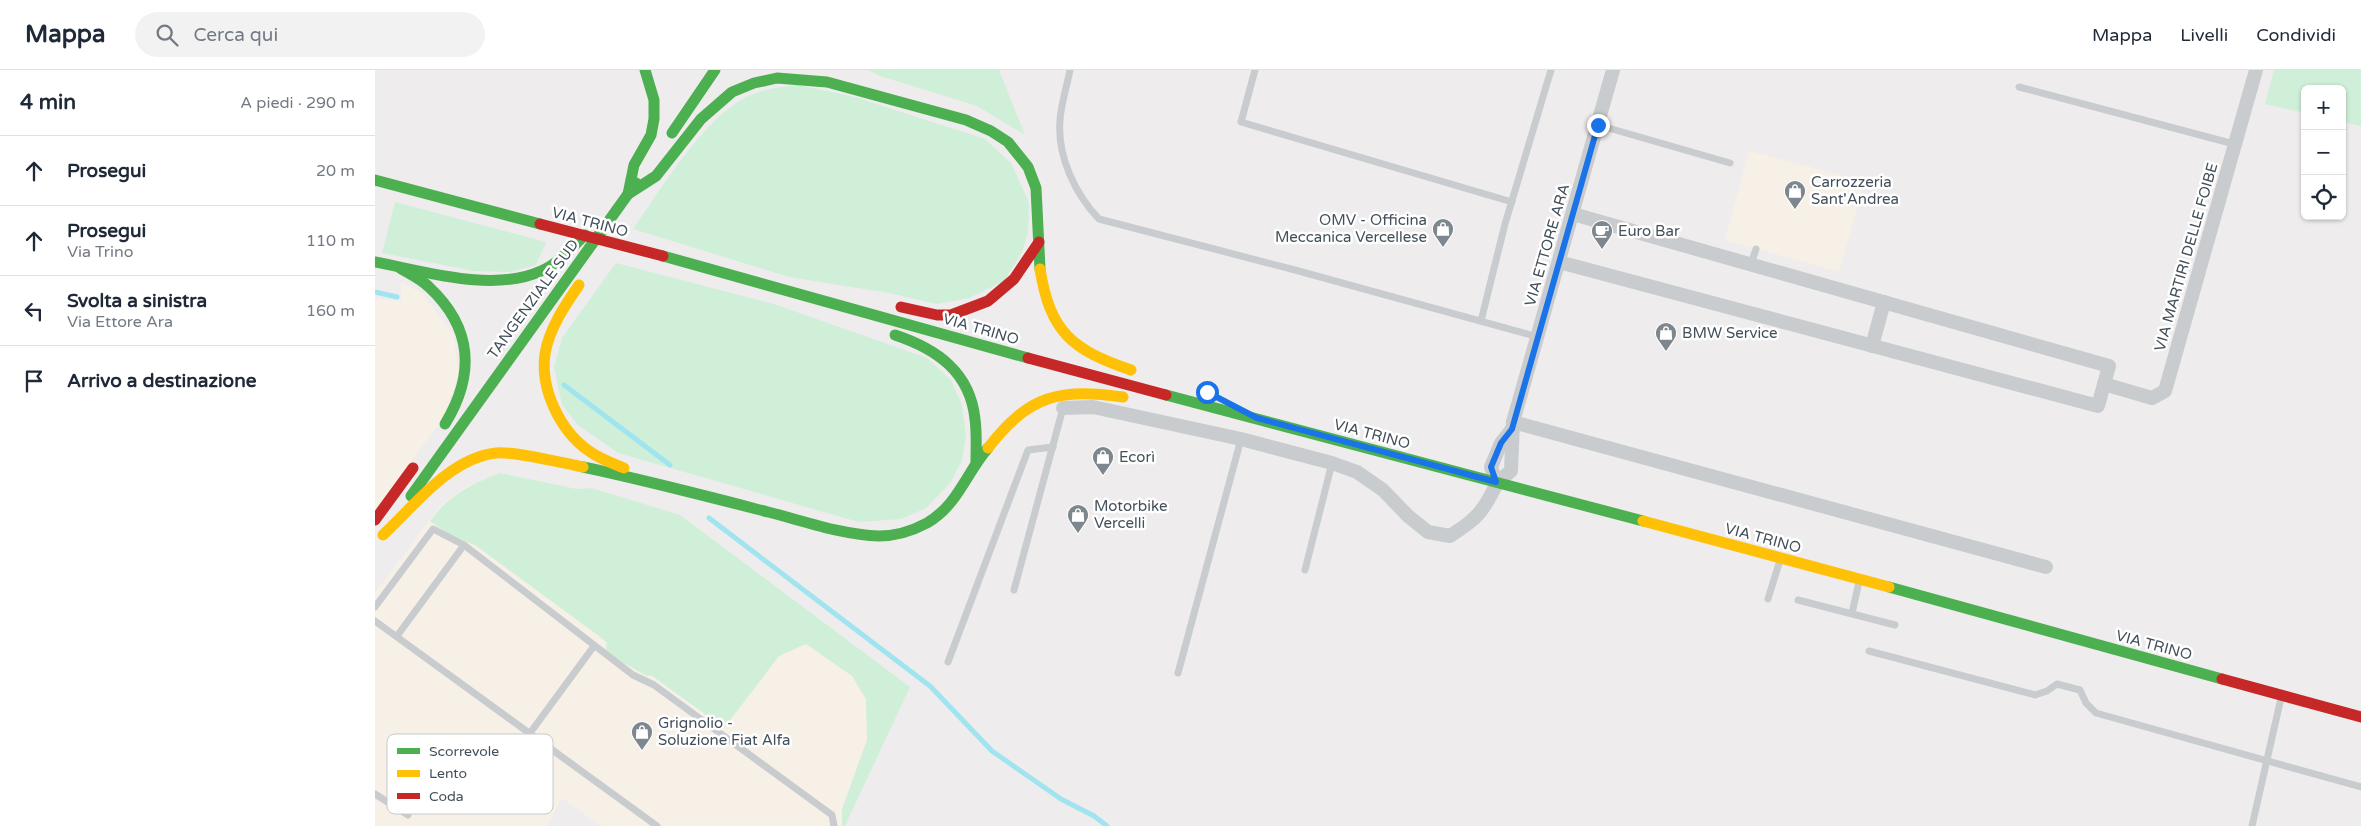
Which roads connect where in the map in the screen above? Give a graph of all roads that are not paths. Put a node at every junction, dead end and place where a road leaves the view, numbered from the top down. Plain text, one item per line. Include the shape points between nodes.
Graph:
1 (645, 70) edge
2 (715, 70) edge
3 (831, 70) edge
4 (1070, 70) edge
5 (1255, 70) edge
6 (1551, 70) edge
7 (1613, 70) edge
8 (2256, 70) edge
9 (852, 87) junction
10 (2019, 87) dead end
11 (1598, 125) junction
12 (667, 140) dead end
13 (2234, 144) junction
14 (1730, 164) dead end
15 (644, 171) dead end
16 (414, 177) dead end
17 (375, 180) edge
18 (628, 194) junction
19 (432, 195) junction
20 (1512, 202) junction
21 (1573, 214) junction
22 (604, 226) junction
23 (1039, 242) junction
24 (1756, 248) dead end
25 (598, 259) dead end
26 (375, 262) edge
27 (1559, 262) junction
28 (1751, 264) junction
29 (400, 268) junction
30 (587, 274) dead end
31 (823, 300) junction
32 (871, 302) dead end
33 (1884, 302) junction
34 (890, 304) dead end
35 (856, 321) dead end
36 (1481, 321) junction
37 (883, 332) dead end
38 (1538, 337) junction
39 (1871, 346) junction
40 (1141, 373) dead end
41 (2104, 384) junction
42 (1215, 396) dead end
43 (1135, 400) dead end
44 (1163, 407) dead end
45 (1063, 408) joint
46 (1257, 418) junction
47 (1513, 425) junction
48 (437, 436) dead end
49 (1241, 439) junction
50 (1053, 447) junction
51 (420, 459) dead end
52 (976, 462) junction
53 (1332, 463) junction
54 (647, 480) junction
55 (1496, 482) junction
56 (375, 520) edge
57 (383, 535) junction
58 (464, 545) junction
59 (375, 546) edge
60 (1781, 558) junction
61 (2046, 566) dead end
62 (1305, 570) dead end
63 (1859, 579) junction
64 (1014, 590) dead end
65 (1769, 599) dead end
66 (1798, 600) dead end
67 (375, 607) edge
68 (1852, 614) junction
69 (375, 621) edge
70 (1895, 625) dead end
71 (397, 636) junction
72 (595, 646) junction
73 (1869, 651) dead end
74 (948, 662) dead end
75 (1178, 673) dead end
76 (2282, 696) junction
77 (2361, 717) edge
78 (530, 733) joint
79 (553, 750) edge
80 (2267, 761) junction
81 (2361, 787) edge
82 (375, 794) edge
83 (387, 802) edge
84 (657, 826) edge
85 (834, 826) edge
86 (2252, 826) edge

1 - 18 main road via 654,100 654,119 651,134 634,165
2 - 12 main road
3 - 9 main road
4 - 36 lane via 1060,120 1063,148 1071,180 1085,205 1099,219
5 - 20 lane via 1241,122
6 - 20 lane
7 - 11 street, VIA ETTORE ARA
8 - 13 street, VIA MARTIRI DELLE FOIBE
9 - 18 main road via 794,78 771,78 731,92 698,122 658,175
9 - 23 main road via 979,124 1003,138 1021,157 1036,190 1041,222
10 - 13 lane
11 - 14 lane
11 - 21 street, VIA ETTORE ARA
13 - 41 street, VIA MARTIRI DELLE FOIBE via 2165,391 2152,398
15 - 18 main road, TANGENZIALE SUD
16 - 19 main road
17 - 19 main road, VIA TRINO
18 - 22 main road, TANGENZIALE SUD
19 - 31 main road, VIA TRINO, bridge
20 - 36 lane
21 - 27 street, VIA ETTORE ARA
21 - 28 street
22 - 25 main road
22 - 29 main road via 581,237 554,264 541,272 508,280 467,279 428,270
22 - 57 main road, TANGENZIALE SUD
23 - 34 main road via 1014,279 988,301 969,309 951,315 937,315
23 - 40 main road via 1043,294 1060,328 1087,354
24 - 28 lane
26 - 29 main road
27 - 38 street, VIA ETTORE ARA
27 - 39 street
28 - 33 street
29 - 48 main road via 427,285 448,308 463,338 467,374 462,396
30 - 54 main road via 566,304 548,341 545,378 558,419 587,450
31 - 32 main road
31 - 35 main road
31 - 46 main road, VIA TRINO
33 - 39 street
33 - 41 street via 2109,366
36 - 38 lane
37 - 52 main road via 921,343 954,368 973,408
38 - 47 street, VIA ETTORE ARA
39 - 41 street via 2098,406
42 - 46 main road
43 - 52 main road via 1093,392 1048,398 1013,418
44 - 46 main road via 1200,415
45 - 49 street via 1093,407
45 - 50 lane
46 - 55 main road, VIA TRINO
47 - 55 street, VIA ETTORE ARA via 1511,471
47 - 61 street
49 - 53 street
49 - 75 lane
50 - 64 lane
50 - 74 lane via 1028,450
51 - 56 main road
52 - 54 main road via 955,501 936,517 898,534 874,536 845,532
53 - 55 street via 1357,472 1383,490 1428,532 1450,536 1483,508
53 - 62 lane
54 - 57 main road via 497,453 477,458 448,474
55 - 60 main road, VIA TRINO
57 - 59 main road, TANGENZIALE SUD
58 - 67 lane via 433,529
58 - 71 lane
58 - 72 lane
60 - 63 main road, VIA TRINO
60 - 65 lane
63 - 68 lane
63 - 76 main road, VIA TRINO
66 - 68 lane
68 - 70 lane
69 - 71 lane
71 - 78 lane
72 - 78 lane
72 - 85 lane via 833,815
73 - 80 lane via 2035,695 2057,684 2080,690 2096,713
76 - 77 main road, VIA TRINO
76 - 80 lane
79 - 84 lane
80 - 81 lane
80 - 86 lane
82 - 83 lane

